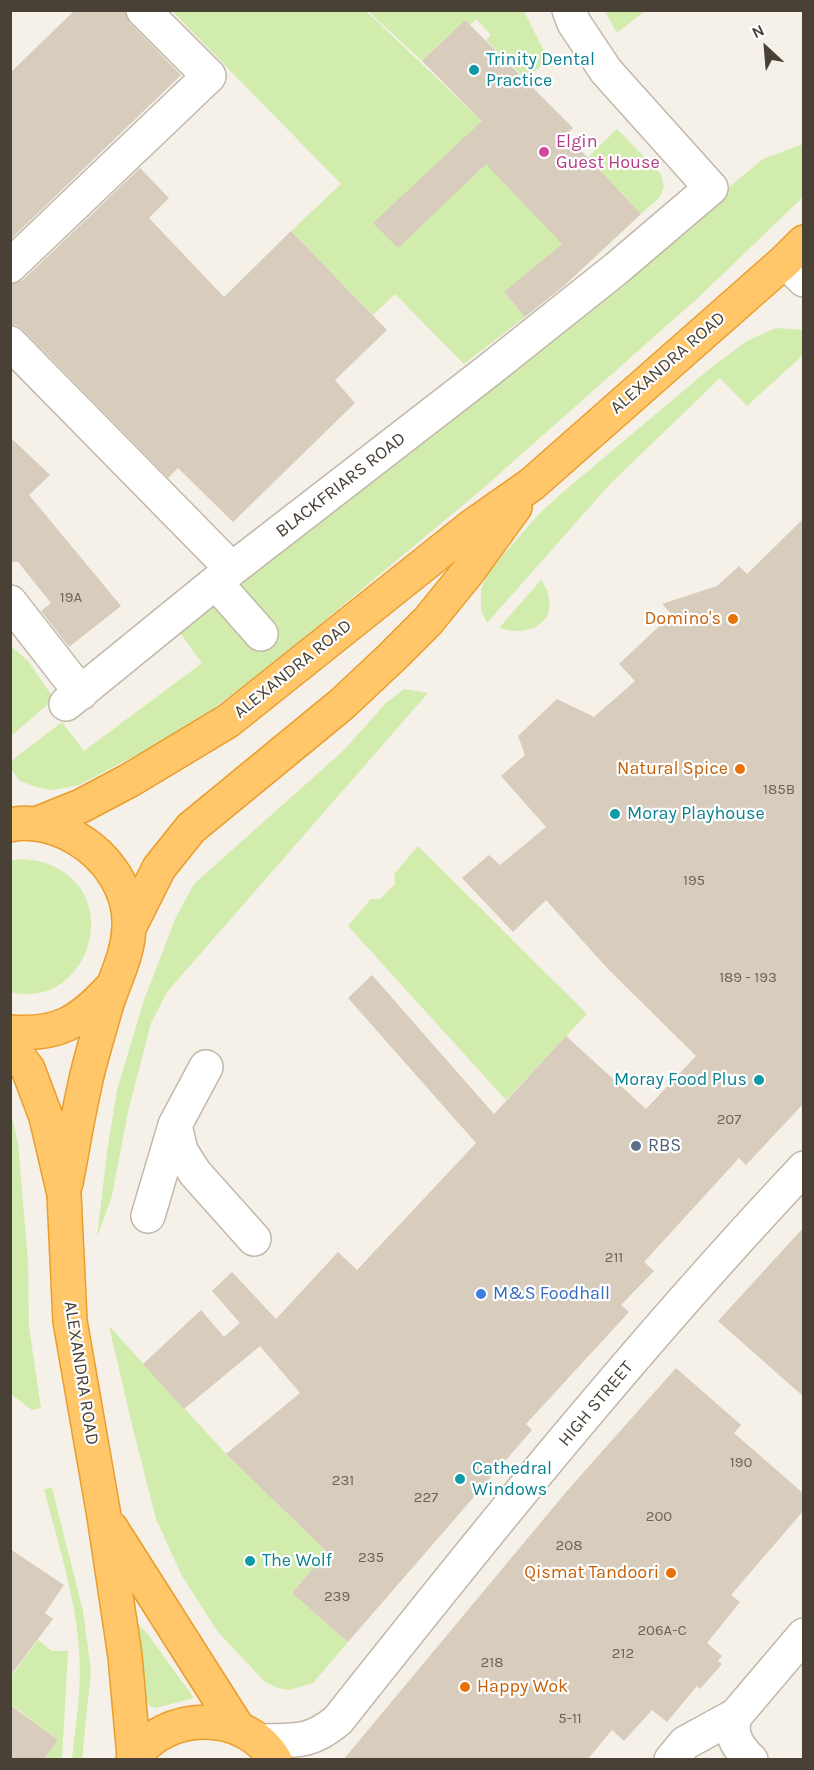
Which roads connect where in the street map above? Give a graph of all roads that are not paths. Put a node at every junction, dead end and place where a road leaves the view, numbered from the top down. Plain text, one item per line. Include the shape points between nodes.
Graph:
1 (143, 10) edge
2 (569, 10) edge
3 (798, 261) edge
4 (10, 266) edge
5 (10, 343) edge
6 (532, 484) junction
7 (224, 576) junction
8 (10, 602) edge
9 (261, 634) dead end
10 (18, 822) edge
11 (130, 926) junction
12 (111, 988) junction
13 (10, 1032) edge
14 (10, 1046) edge
15 (206, 1066) dead end
16 (175, 1125) junction
17 (804, 1168) edge
18 (64, 1194) junction
19 (148, 1216) dead end
20 (254, 1239) dead end
21 (104, 1516) junction
22 (804, 1635) edge
23 (736, 1715) junction
24 (257, 1743) edge
25 (134, 1758) edge
26 (671, 1760) edge
27 (751, 1760) edge

1 - 4 street via 209,76
2 - 7 street, BLACKFRIARS ROAD via 606,71 711,188 489,370
3 - 6 highway, ALEXANDRA ROAD
5 - 7 street
6 - 10 highway, ALEXANDRA ROAD via 471,527 228,721 81,806
6 - 11 highway, ALEXANDRA ROAD via 428,621 342,704 191,828 159,868
7 - 8 street, BLACKFRIARS ROAD via 74,698
7 - 9 street
10 - 11 highway, ALEXANDRA ROAD via 65,832 91,846 111,868 124,896
11 - 12 highway, ALEXANDRA ROAD via 125,958
12 - 13 highway, ALEXANDRA ROAD via 90,1011 62,1027 31,1034
12 - 18 highway, ALEXANDRA ROAD via 84,1087
14 - 18 highway, ALEXANDRA ROAD via 28,1069
15 - 16 street
16 - 19 street
16 - 20 street via 181,1150 195,1173
17 - 24 street, HIGH STREET via 586,1415 338,1720 312,1738
18 - 21 highway, ALEXANDRA ROAD via 70,1321
21 - 24 highway, ALEXANDRA ROAD
21 - 25 highway, ALEXANDRA ROAD via 125,1656
22 - 23 street
23 - 26 street via 685,1743
23 - 27 street via 732,1732
24 - 25 highway via 216,1722 192,1722 170,1728 150,1740

